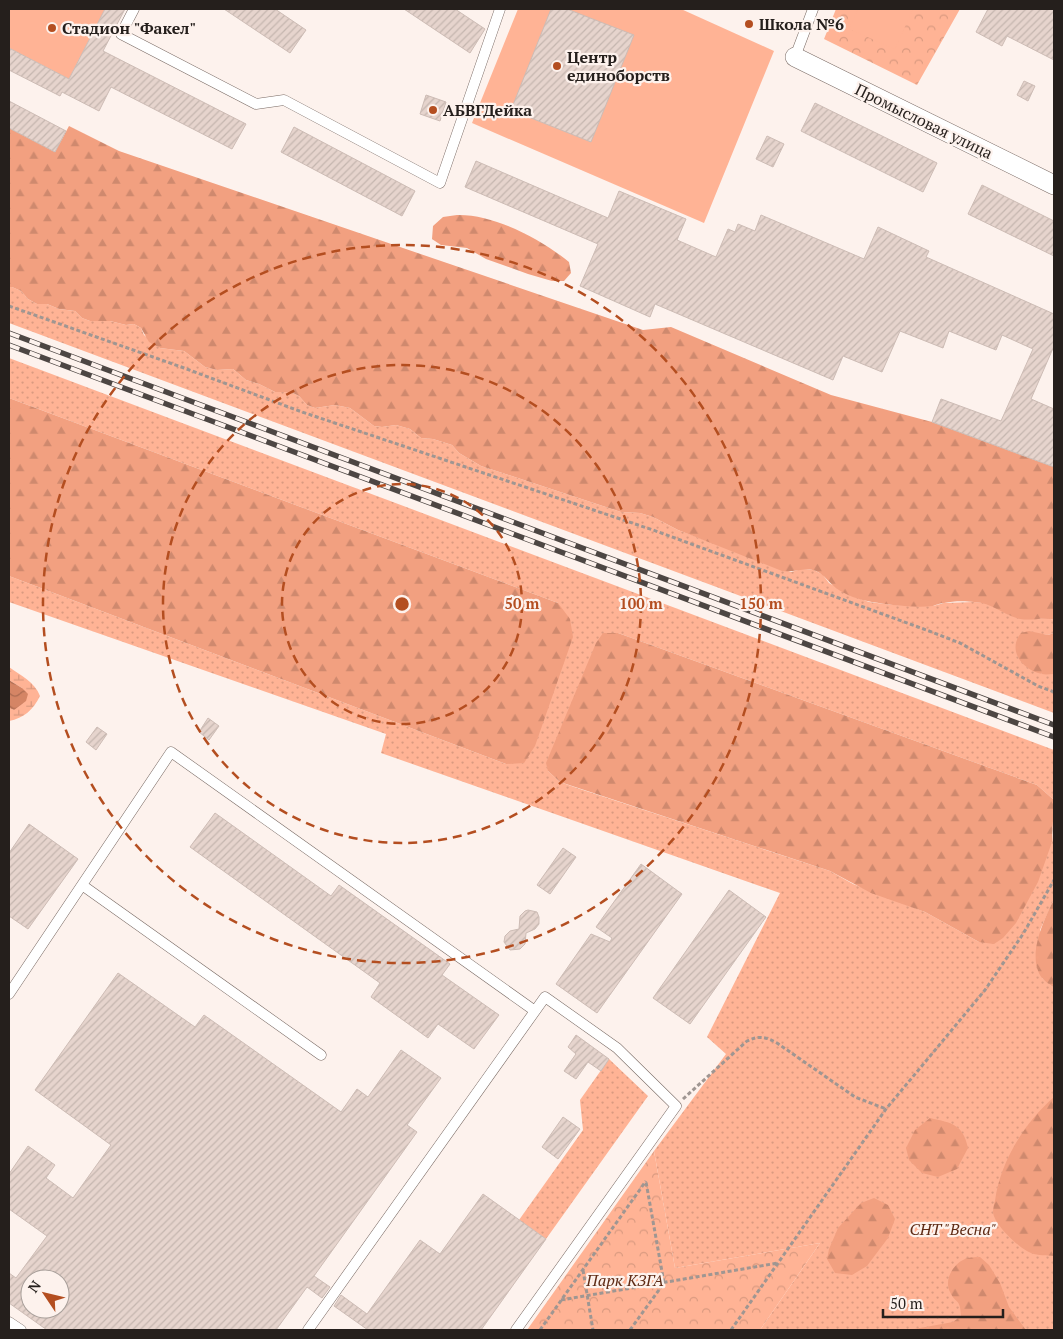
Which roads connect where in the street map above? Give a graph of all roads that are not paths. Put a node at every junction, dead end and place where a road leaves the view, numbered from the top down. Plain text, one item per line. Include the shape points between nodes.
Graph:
1 (134, 9) edge
2 (500, 9) edge
3 (813, 9) edge
4 (794, 57) joint
5 (1054, 185) edge
6 (82, 885) junction
7 (9, 994) edge
8 (535, 1011) junction
9 (321, 1055) dead end
10 (9, 1322) edge
11 (21, 1330) edge
12 (308, 1330) edge
13 (516, 1330) edge

1 - 2 lane via 121,34 256,104 284,100 440,183
3 - 4 lane
4 - 5 street, Промысловая улица
6 - 7 lane
6 - 8 lane via 171,752
6 - 9 lane
8 - 12 lane
8 - 13 lane via 545,997 617,1048 676,1106
10 - 11 lane

